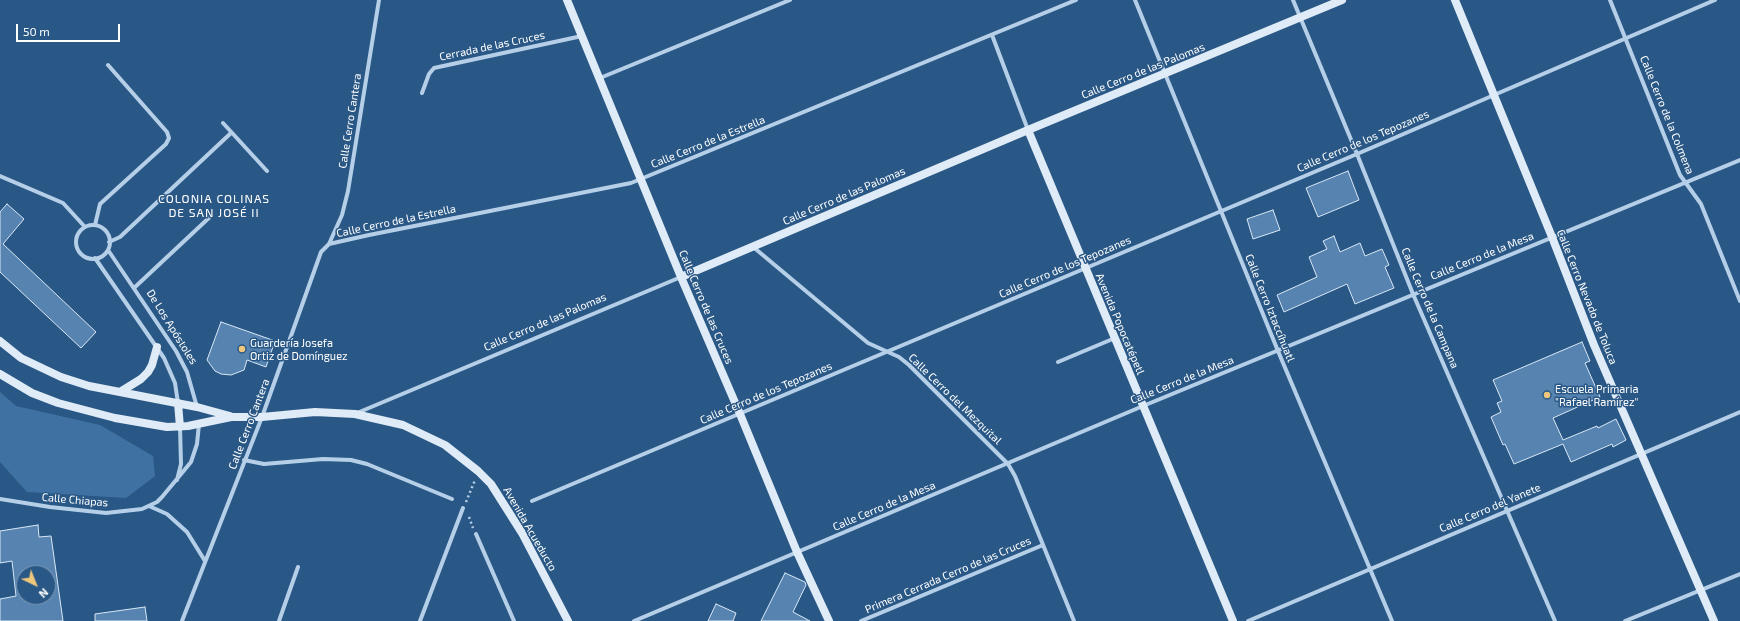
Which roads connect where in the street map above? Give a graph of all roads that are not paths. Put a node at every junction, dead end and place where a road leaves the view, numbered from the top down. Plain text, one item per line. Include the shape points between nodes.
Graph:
1 (379, 0) edge
2 (567, 0) edge
3 (790, 0) edge
4 (1076, 0) edge
5 (1135, 0) edge
6 (1293, 0) edge
7 (1342, 0) edge
8 (1454, 0) edge
9 (1610, 0) edge
10 (1716, 0) edge
11 (1300, 18) junction
12 (992, 35) junction
13 (582, 36) junction
14 (1626, 38) junction
15 (108, 66) dead end
16 (1165, 75) junction
17 (600, 78) junction
18 (422, 93) dead end
19 (1494, 95) junction
20 (223, 124) dead end
21 (1028, 130) junction
22 (231, 133) junction
23 (1358, 154) junction
24 (1740, 160) edge
25 (267, 171) dead end
26 (0, 176) edge
27 (640, 179) junction
28 (1686, 183) junction
29 (1221, 211) junction
30 (212, 215) dead end
31 (95, 225) junction
32 (85, 228) junction
33 (1552, 237) junction
34 (109, 242) junction
35 (329, 244) junction
36 (752, 246) junction
37 (108, 250) junction
38 (95, 258) junction
39 (1085, 269) junction
40 (681, 277) junction
41 (134, 288) junction
42 (1413, 294) junction
43 (1740, 301) edge
44 (1115, 338) junction
45 (0, 341) edge
46 (157, 347) junction
47 (1278, 351) junction
48 (888, 352) junction
49 (1058, 362) dead end
50 (0, 374) edge
51 (120, 392) junction
52 (178, 403) junction
53 (1143, 406) junction
54 (197, 407) junction
55 (1740, 412) edge
56 (355, 414) junction
57 (740, 414) junction
58 (231, 416) junction
59 (262, 417) junction
60 (199, 424) junction
61 (180, 427) junction
62 (1641, 454) junction
63 (244, 460) junction
64 (1008, 464) junction
65 (176, 482) junction
66 (0, 499) edge
67 (452, 499) dead end
68 (532, 501) dead end
69 (149, 506) junction
70 (463, 508) road end
71 (1508, 511) junction
72 (476, 534) dead end
73 (1043, 545) junction
74 (797, 552) junction
75 (205, 561) junction
76 (298, 567) dead end
77 (1370, 570) junction
78 (1740, 574) edge
79 (1702, 589) junction
80 (182, 621) edge
81 (279, 621) edge
82 (420, 621) edge
83 (514, 621) edge
84 (568, 621) edge
85 (634, 621) edge
86 (829, 621) edge
87 (861, 621) edge
88 (1074, 621) edge
89 (1233, 621) edge
90 (1248, 621) edge
91 (1392, 621) edge
92 (1555, 621) edge
93 (1625, 621) edge
94 (1714, 621) edge

1 - 35 street, Calle Cerro Cantera via 348,191 342,215
2 - 13 street, Calle Cerro de las Cruces
3 - 17 street
4 - 12 street, Calle Cerro de la Estrella
5 - 16 street, Calle Cerro Iztaccíhuatl
6 - 11 street, Calle Cerro de la Campana
7 - 11 street, Calle Cerro de las Palomas
8 - 19 street, Calle Cerro Nevado de Toluca
9 - 14 street, Calle Cerro de la Colmena
10 - 14 street, Calle Cerro de los Tepozanes
11 - 16 street, Calle Cerro de las Palomas
11 - 23 street, Calle Cerro de la Campana
12 - 21 street, Avenida Popocatépetl
12 - 27 street, Calle Cerro de la Estrella
13 - 17 street, Calle Cerro de las Cruces
13 - 18 street, Cerrada de las Cruces via 431,70
14 - 19 street, Calle Cerro de los Tepozanes
14 - 28 street, Calle Cerro de la Colmena via 1680,175
15 - 31 street via 167,132 169,138 166,144 100,204
16 - 21 street, Calle Cerro de las Palomas
16 - 29 street, Calle Cerro Iztaccíhuatl
17 - 27 street, Calle Cerro de las Cruces
19 - 23 street, Calle Cerro de los Tepozanes
19 - 33 street, Calle Cerro Nevado de Toluca
20 - 22 street
21 - 36 street, Calle Cerro de las Palomas
21 - 39 street, Avenida Popocatépetl
22 - 25 street
22 - 34 street via 120,237
23 - 29 street, Calle Cerro de los Tepozanes
23 - 42 street, Calle Cerro de la Campana
24 - 28 street, Calle Cerro de la Mesa
26 - 32 street via 63,203
27 - 35 street, Calle Cerro de la Estrella via 620,186
27 - 40 street, Calle Cerro de las Cruces
28 - 33 street, Calle Cerro de la Mesa
28 - 43 street, Calle Cerro de la Colmena via 1701,204
29 - 39 street, Calle Cerro de los Tepozanes
29 - 47 street, Calle Cerro Iztaccíhuatl
30 - 41 street
31 - 32 street
31 - 34 street via 105,230
32 - 38 street via 78,235 76,245 85,257
33 - 42 street, Calle Cerro de la Mesa
33 - 62 street, Calle Cerro Nevado de Toluca via 1594,345
34 - 37 street
35 - 59 street, Calle Cerro Cantera via 321,252
36 - 40 street, Calle Cerro de las Palomas
36 - 48 street, Calle Cerro del Mezquital via 868,343
37 - 38 street
37 - 41 street, De Los Apóstoles
38 - 46 street, De Los Apóstoles
39 - 44 street, Avenida Popocatépetl
39 - 48 street, Calle Cerro de los Tepozanes
40 - 56 street, Calle Cerro de las Palomas
40 - 57 street, Calle Cerro de las Cruces
41 - 54 street, De Los Apóstoles via 183,363 192,384
42 - 47 street, Calle Cerro de la Mesa
42 - 71 street, Calle Cerro de la Campana
44 - 49 street
44 - 53 street, Avenida Popocatépetl
45 - 51 street, Avenida Acueducto via 21,358 41,368 90,386
46 - 51 street via 148,372
46 - 52 street, De Los Apóstoles via 172,372 178,392
47 - 53 street, Calle Cerro de la Mesa
47 - 77 street, Calle Cerro Iztaccíhuatl
48 - 57 street, Calle Cerro de los Tepozanes
48 - 64 street, Calle Cerro del Mezquital via 909,365
50 - 61 street, Avenida Acueducto via 32,393 58,403 122,419
51 - 52 street, Avenida Acueducto
52 - 54 street, Avenida Acueducto
52 - 61 street, De Los Apóstoles
53 - 64 street, Calle Cerro de la Mesa
53 - 89 street, Avenida Popocatépetl
54 - 58 street, Avenida Acueducto
54 - 60 street, De Los Apóstoles
55 - 62 street, Calle Cerro del Yanete
56 - 59 street, Avenida Acueducto via 315,412
56 - 84 street, Avenida Acueducto via 403,425 416,431 445,445 478,471 491,484 510,512
57 - 68 street, Calle Cerro de los Tepozanes
57 - 74 street, Calle Cerro de las Cruces
58 - 59 street, Avenida Acueducto
58 - 60 street, Avenida Acueducto
59 - 63 street, Calle Cerro Cantera
60 - 61 street, Avenida Acueducto
60 - 65 street, Calle Chiapas via 196,450 191,462
61 - 65 street, Calle Chiapas via 181,464
62 - 71 street, Calle Cerro del Yanete
62 - 79 street, Calle Cerro Nevado de Toluca
63 - 67 street via 264,464 323,459 351,460 367,464
63 - 75 street, Calle Cerro Cantera
64 - 73 street, Calle Cerro del Mezquital
64 - 74 street, Calle Cerro de la Mesa
65 - 69 street, Calle Chiapas via 162,498
66 - 69 street, Calle Chiapas via 50,508 106,513 133,511
69 - 75 street via 167,514 182,527
70 - 82 street
71 - 77 street, Calle Cerro del Yanete
71 - 92 street, Calle Cerro de la Campana
72 - 83 street
73 - 87 street, Primera Cerrada Cerro de las Cruces
73 - 88 street, Calle Cerro del Mezquital
74 - 85 street, Calle Cerro de la Mesa
74 - 86 street, Calle Cerro de las Cruces
75 - 80 street, Calle Cerro Cantera
76 - 81 street
77 - 90 street, Calle Cerro del Yanete
77 - 91 street, Calle Cerro Iztaccíhuatl
78 - 79 street
79 - 93 street
79 - 94 street, Calle Cerro Nevado de Toluca

